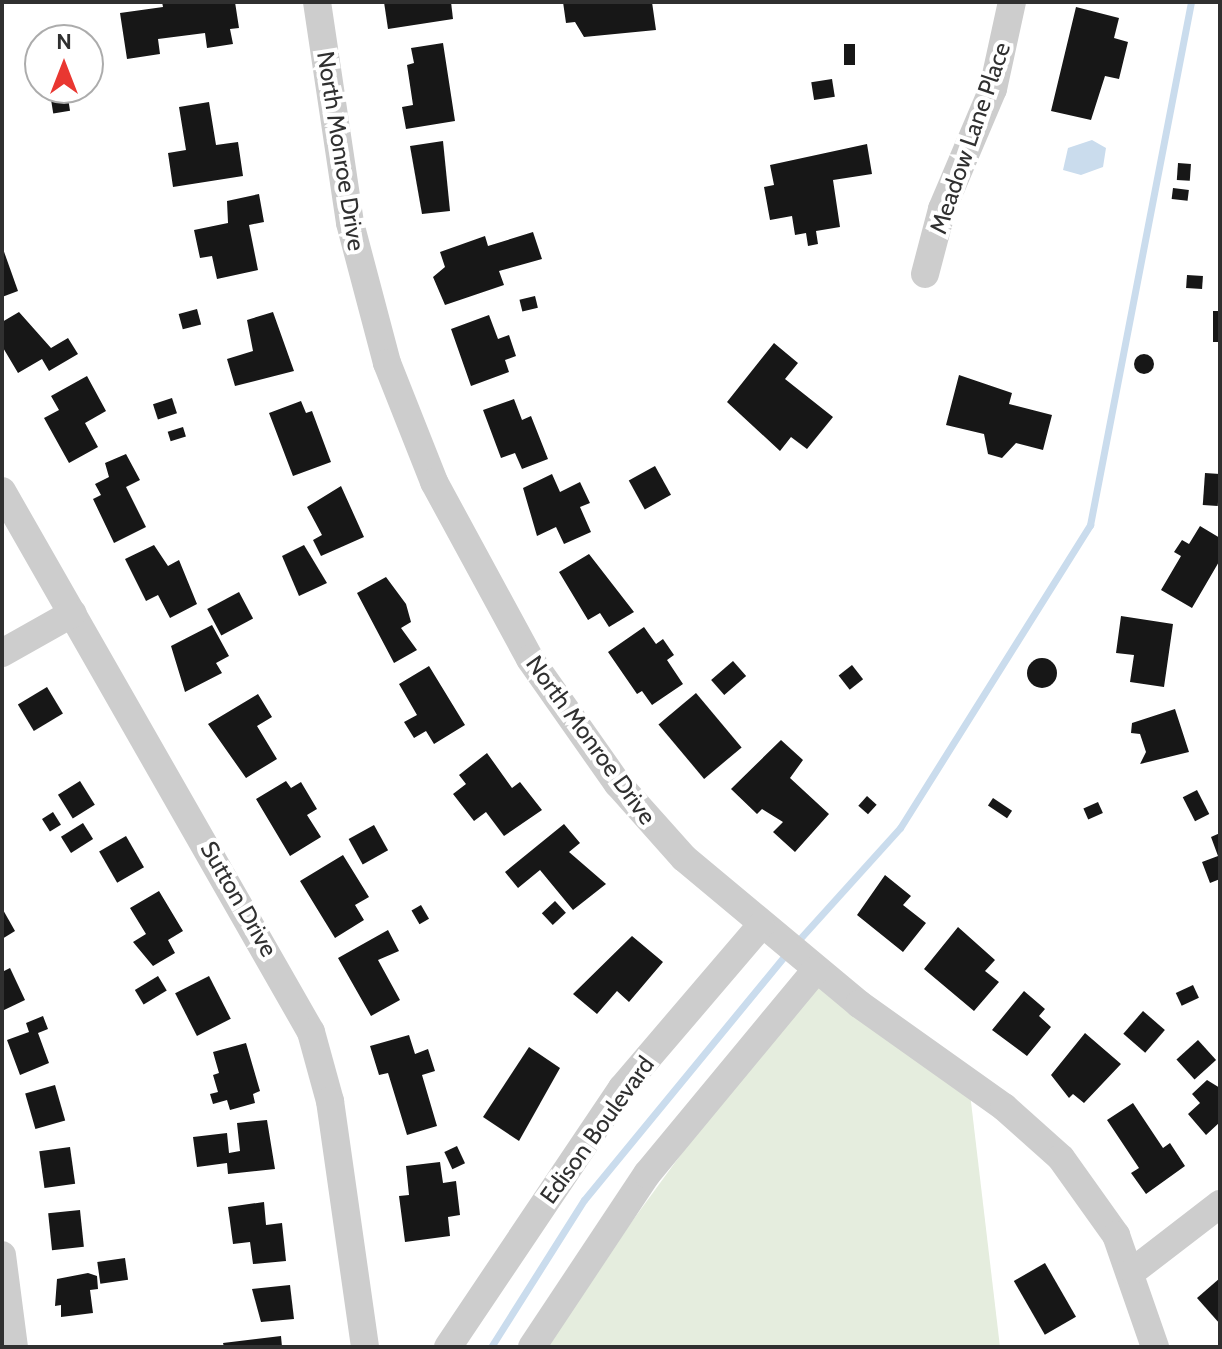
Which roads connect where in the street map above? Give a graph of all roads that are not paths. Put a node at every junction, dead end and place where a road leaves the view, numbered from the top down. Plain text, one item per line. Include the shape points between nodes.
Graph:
1 (317, 2) edge
2 (1012, 2) edge
3 (925, 274) dead end
4 (2, 491) edge
5 (73, 613) junction
6 (2, 653) edge
7 (765, 928) junction
8 (811, 966) junction
9 (1220, 1204) edge
10 (2, 1255) edge
11 (1133, 1271) junction
12 (14, 1347) edge
13 (365, 1347) edge
14 (448, 1347) edge
15 (532, 1347) edge
16 (1155, 1347) edge

1 - 7 street, North Monroe Drive via 364,284 434,482 490,591 574,725 684,858
2 - 3 street, Meadow Lane Place via 993,89 942,209
4 - 5 street, Sutton Drive
5 - 6 street
5 - 13 street, Sutton Drive via 311,1032 330,1101
7 - 8 street, North Monroe Drive
7 - 14 street, Edison Boulevard via 622,1088
8 - 11 street, North Monroe Drive via 1026,1124 1088,1191
8 - 15 street via 647,1174
9 - 11 street
10 - 12 street
11 - 16 street, North Monroe Drive

